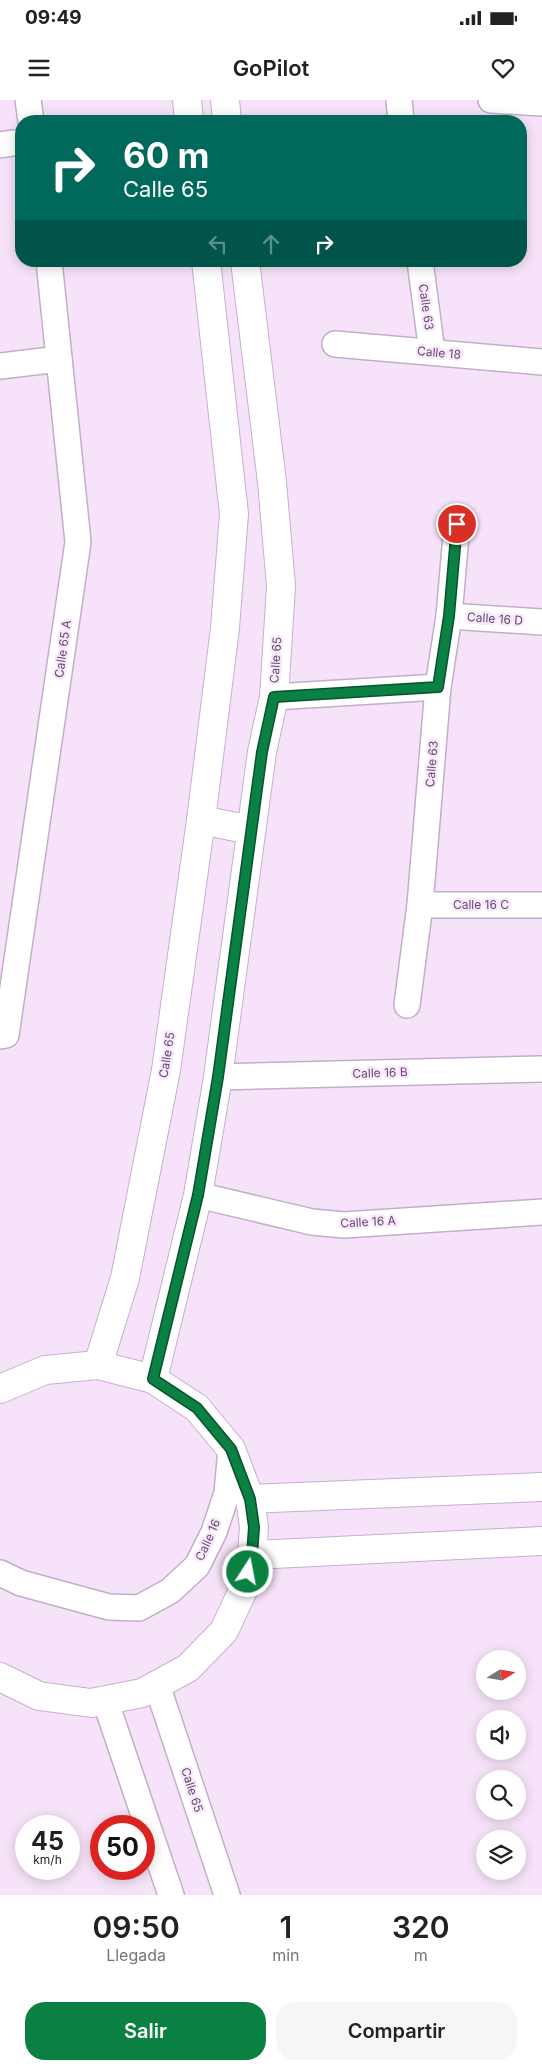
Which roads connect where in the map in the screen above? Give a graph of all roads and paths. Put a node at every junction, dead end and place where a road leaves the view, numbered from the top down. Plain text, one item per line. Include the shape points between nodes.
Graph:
1 (28, 100) edge
2 (187, 100) edge
3 (225, 100) edge
4 (399, 100) edge
5 (492, 100) edge
6 (542, 104) edge
7 (30, 115) edge
8 (188, 115) edge
9 (226, 115) edge
10 (400, 115) edge
11 (15, 143) edge
12 (0, 145) edge
13 (49, 267) edge
14 (207, 267) edge
15 (246, 267) edge
16 (421, 267) edge
17 (336, 344) dead end
18 (432, 352) junction
19 (59, 358) junction
20 (542, 362) edge
21 (0, 366) edge
22 (457, 524) dead end
23 (449, 616) junction
24 (542, 622) edge
25 (438, 687) junction
26 (274, 697) junction
27 (201, 820) junction
28 (251, 830) junction
29 (420, 905) junction
30 (542, 905) edge
31 (406, 1005) dead end
32 (3, 1035) edge
33 (542, 1069) edge
34 (218, 1077) junction
35 (198, 1195) junction
36 (542, 1212) edge
37 (98, 1365) junction
38 (153, 1379) junction
39 (0, 1389) edge
40 (231, 1449) junction
41 (542, 1487) edge
42 (250, 1499) junction
43 (542, 1541) edge
44 (252, 1555) junction
45 (0, 1573) edge
46 (0, 1677) edge
47 (157, 1685) junction
48 (105, 1700) junction
49 (170, 1895) edge
50 (227, 1895) edge

1 - 7 street
2 - 8 main road
3 - 9 main road
4 - 10 street
5 - 6 street
11 - 12 street
13 - 19 street, Calle 65 A
14 - 27 main road, Calle 65 via 234,514 225,628
15 - 26 main road, Calle 65 via 281,586
16 - 18 street, Calle 63
17 - 18 street, Calle 18
18 - 20 street, Calle 18
19 - 21 street
19 - 32 street, Calle 65 A via 78,542
22 - 23 street, Calle 63
23 - 24 street, Calle 16 D
23 - 25 street, Calle 63
25 - 26 street
25 - 29 street, Calle 63
26 - 28 main road, Calle 65
27 - 28 main road
27 - 37 main road, Calle 65 via 164,1080 125,1278
28 - 34 main road, Calle 65
29 - 30 street, Calle 16 C
29 - 31 street, Calle 63
33 - 34 street, Calle 16 B
34 - 35 main road, Calle 65
35 - 36 street, Calle 16 A via 312,1222 344,1225
35 - 38 main road, Calle 65
37 - 38 main road
37 - 39 main road via 46,1370
38 - 40 main road via 197,1408
40 - 42 main road
40 - 45 street, Calle 16 via 227,1493 214,1532 197,1566 170,1591 139,1608 109,1607 20,1583
41 - 42 main road
42 - 44 main road via 254,1527
43 - 44 main road
44 - 47 main road via 244,1588 224,1630 188,1668
46 - 48 main road via 39,1696 91,1703
47 - 48 main road via 142,1693
47 - 50 street, Calle 65
48 - 49 street

